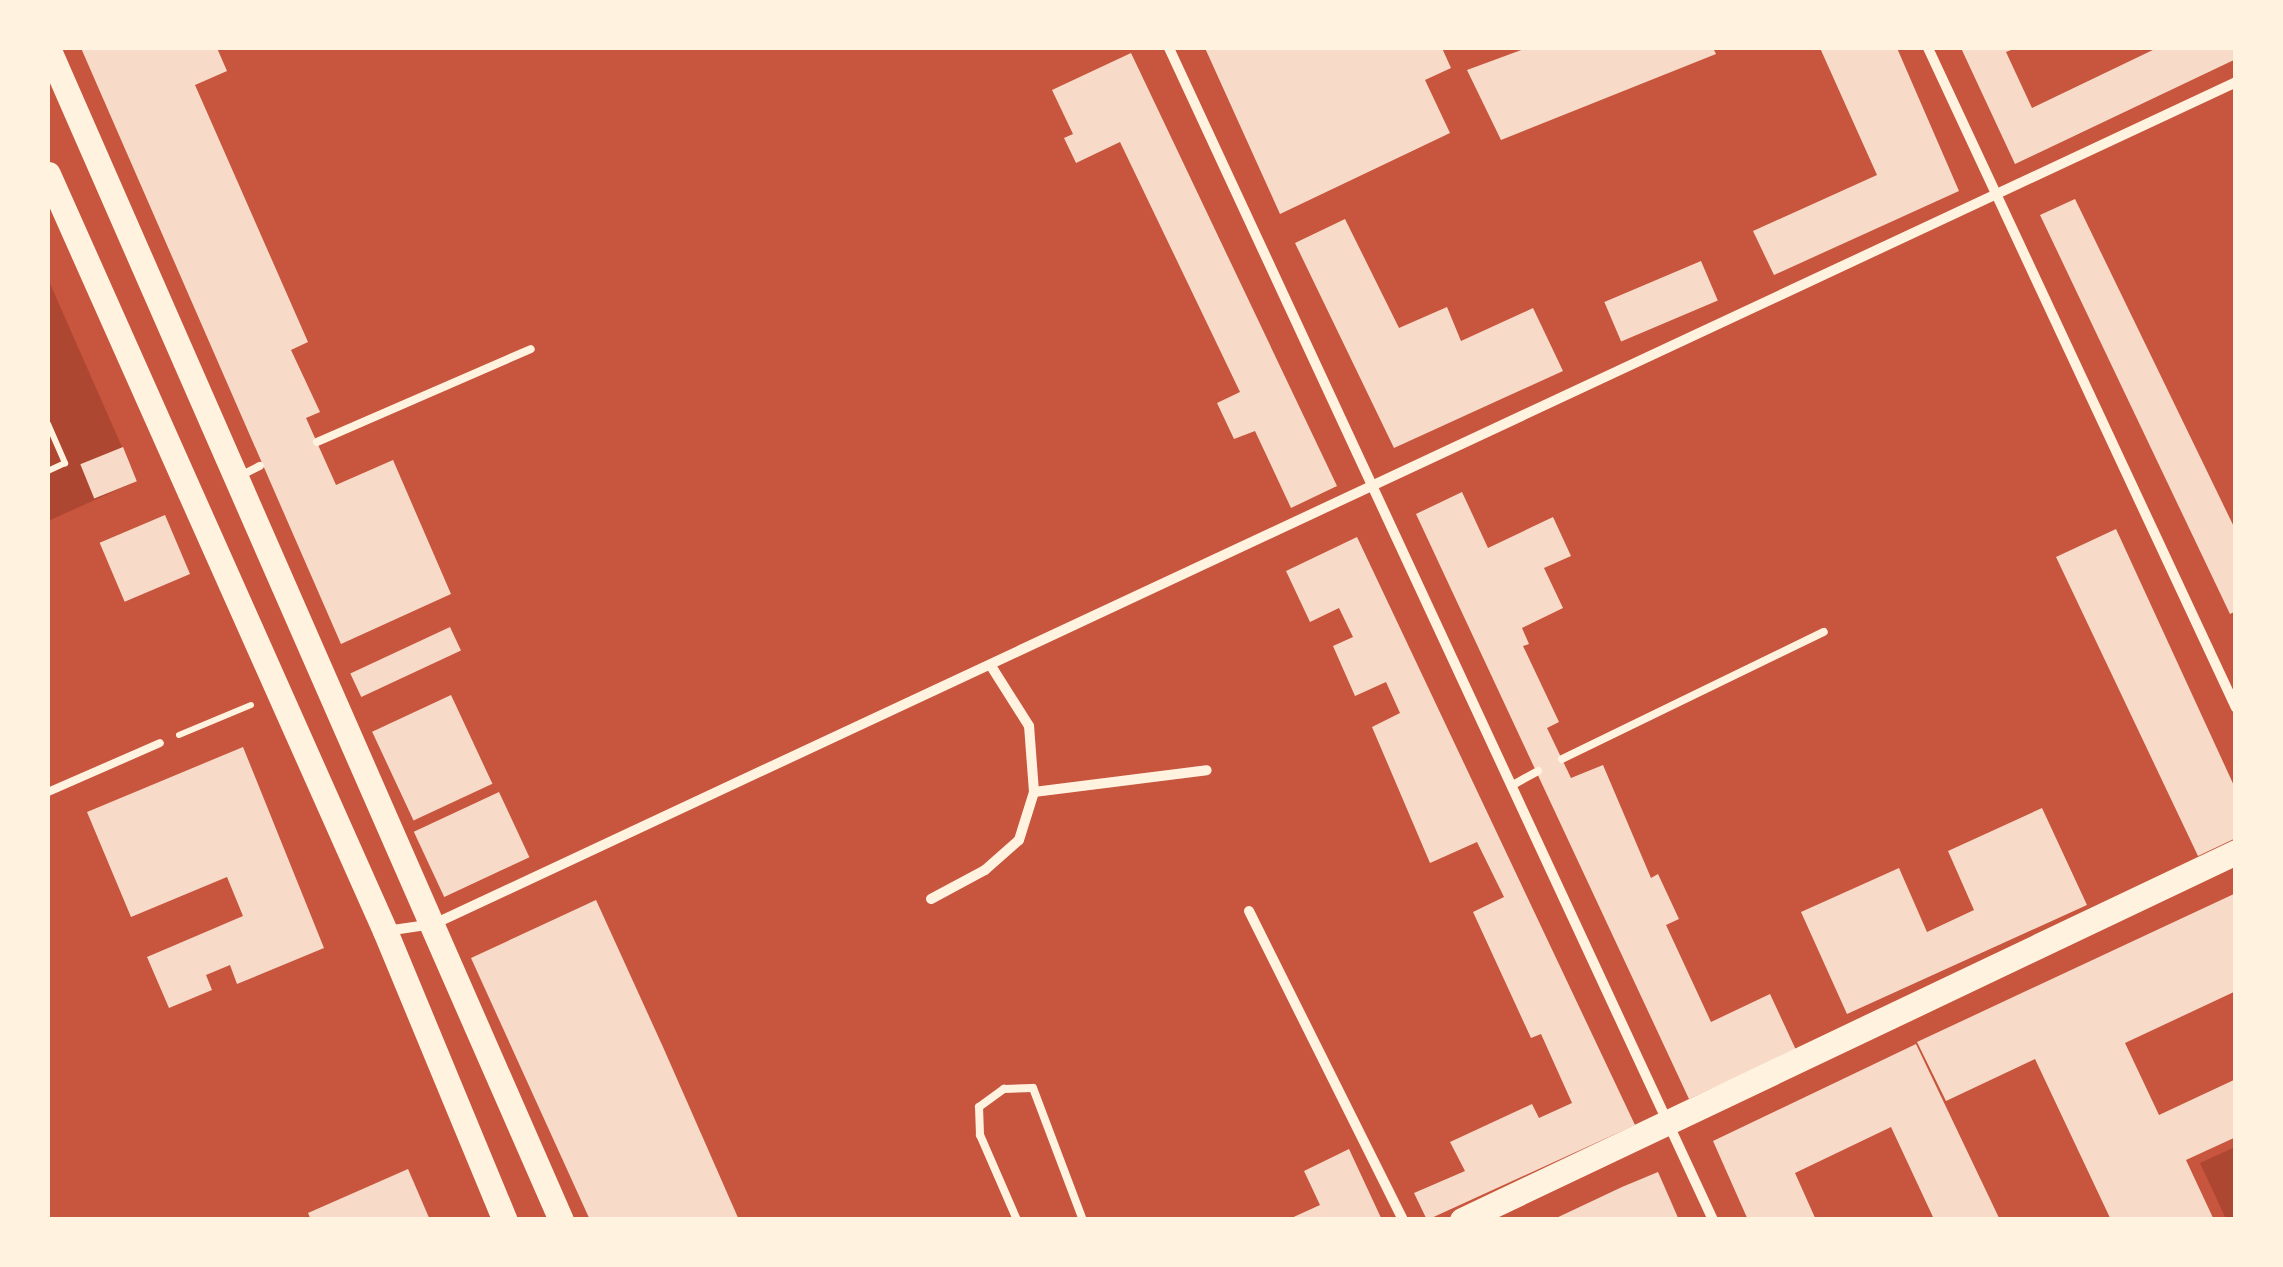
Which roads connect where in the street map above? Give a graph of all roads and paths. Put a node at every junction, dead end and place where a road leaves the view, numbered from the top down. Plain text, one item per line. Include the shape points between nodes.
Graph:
1 (48, 48) edge
2 (1169, 48) edge
3 (1928, 48) edge
4 (2236, 82) edge
5 (48, 174) edge
6 (1997, 196) junction
7 (531, 349) dead end
8 (48, 424) edge
9 (317, 442) dead end
10 (48, 471) edge
11 (1371, 490) junction
12 (1824, 632) dead end
13 (991, 666) junction
14 (280, 692) junction
15 (2236, 708) edge
16 (160, 743) joint
17 (1562, 760) dead end
18 (1206, 770) dead end
19 (1538, 772) dead end
20 (1511, 786) junction
21 (48, 792) edge
22 (1034, 792) junction
23 (2236, 852) edge
24 (931, 899) dead end
25 (1249, 911) dead end
26 (434, 924) junction
27 (385, 931) junction
28 (1669, 1124) junction
29 (505, 1220) edge
30 (561, 1220) edge
31 (1017, 1220) edge
32 (1083, 1220) edge
33 (1404, 1220) edge
34 (1462, 1220) edge
35 (1713, 1220) edge

1 - 26 main road via 249,472
2 - 11 street
3 - 6 street
4 - 6 street
5 - 14 main road
6 - 11 street
6 - 15 street
7 - 9 lane
8 - 10 path via 65,463
11 - 13 street
11 - 20 street
12 - 17 lane
13 - 22 street via 1029,726
13 - 26 street
14 - 16 path
14 - 27 main road
16 - 21 lane
18 - 22 street
19 - 20 lane
20 - 28 street
22 - 24 street via 1018,840 984,870
23 - 28 main road
25 - 33 street
26 - 27 street
26 - 30 main road
27 - 29 main road
28 - 34 main road
28 - 35 street
31 - 32 lane via 980,1135 979,1108 1004,1088 1033,1088

